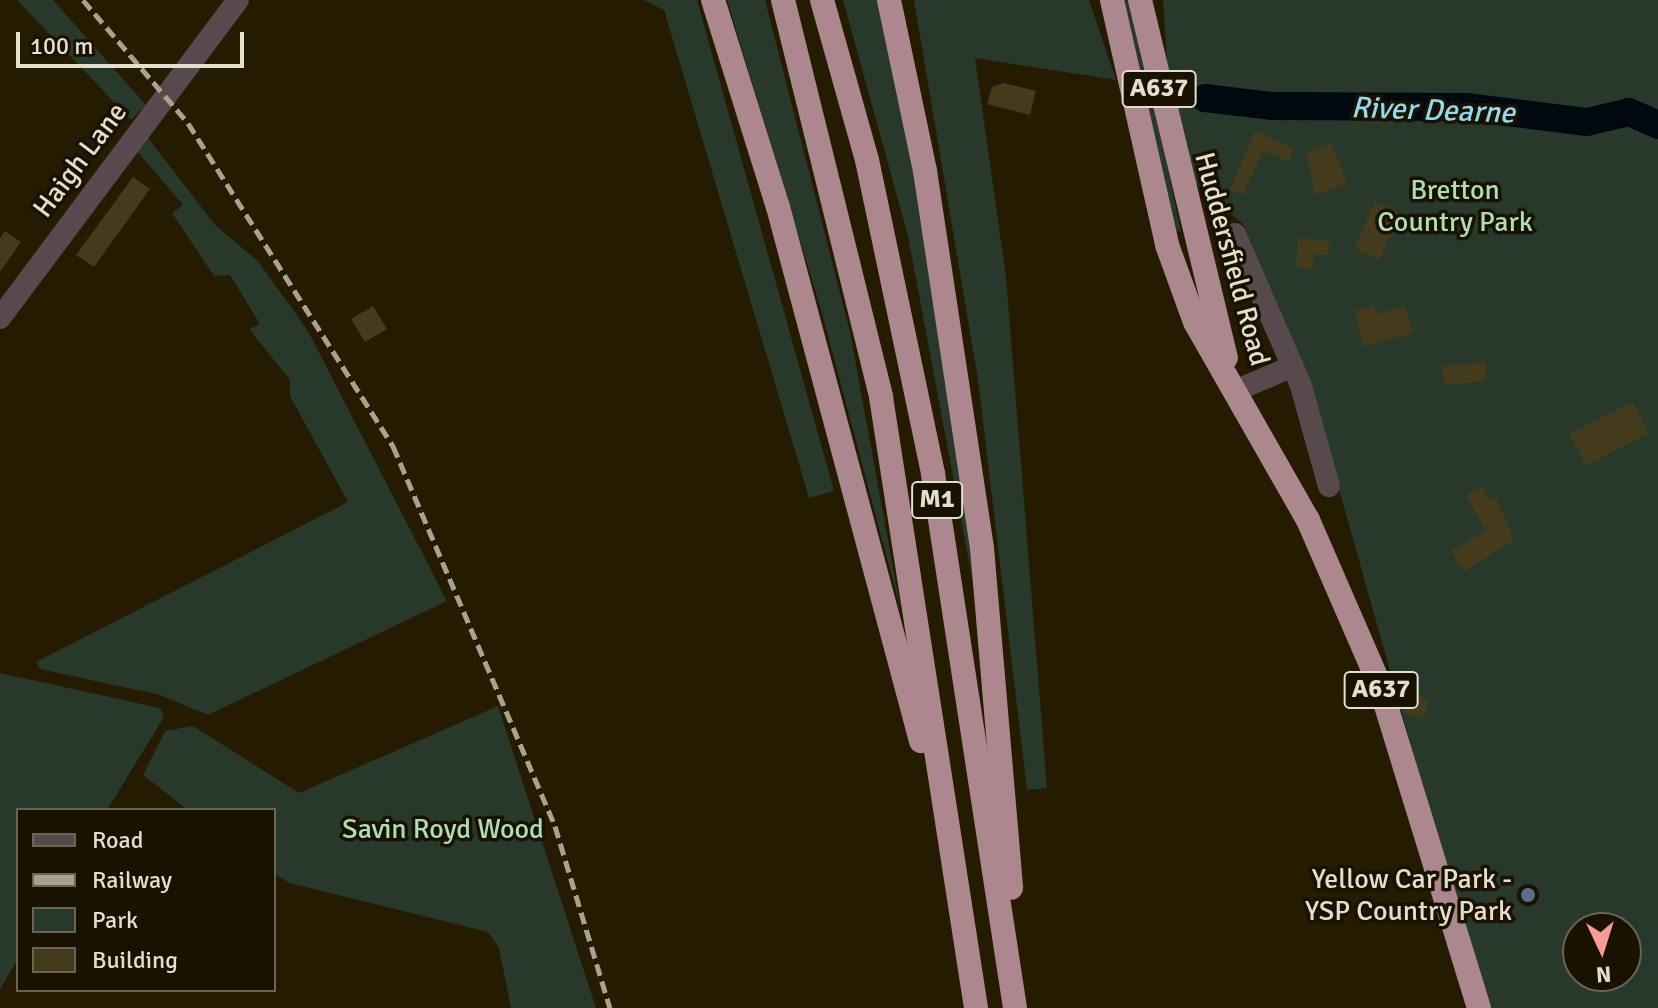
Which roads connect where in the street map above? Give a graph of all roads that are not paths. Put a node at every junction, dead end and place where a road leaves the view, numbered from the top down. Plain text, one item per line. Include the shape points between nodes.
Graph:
1 (238, 0) edge
2 (713, 0) edge
3 (783, 0) edge
4 (822, 0) edge
5 (889, 0) edge
6 (1112, 0) edge
7 (1140, 0) edge
8 (1235, 234) dead end
9 (0, 318) edge
10 (1293, 366) junction
11 (1235, 391) junction
12 (1329, 486) dead end
13 (955, 875) junction
14 (976, 1008) edge
15 (1017, 1008) edge
16 (1479, 1008) edge

1 - 9 street, Haigh Lane
2 - 13 highway, M1 via 778,207
3 - 13 highway, M1 via 859,284
4 - 15 highway, M1 via 867,160 933,474
5 - 15 highway, M1 via 930,201 982,548
6 - 11 highway, Huddersfield Road via 1167,245 1195,322
7 - 11 highway, Huddersfield Road / A637
8 - 10 street, Huddersfield Road
10 - 11 street, Huddersfield Road
10 - 12 street, Huddersfield Road
11 - 16 highway, Huddersfield Road / A637 via 1308,520 1379,683
13 - 14 highway, M1

